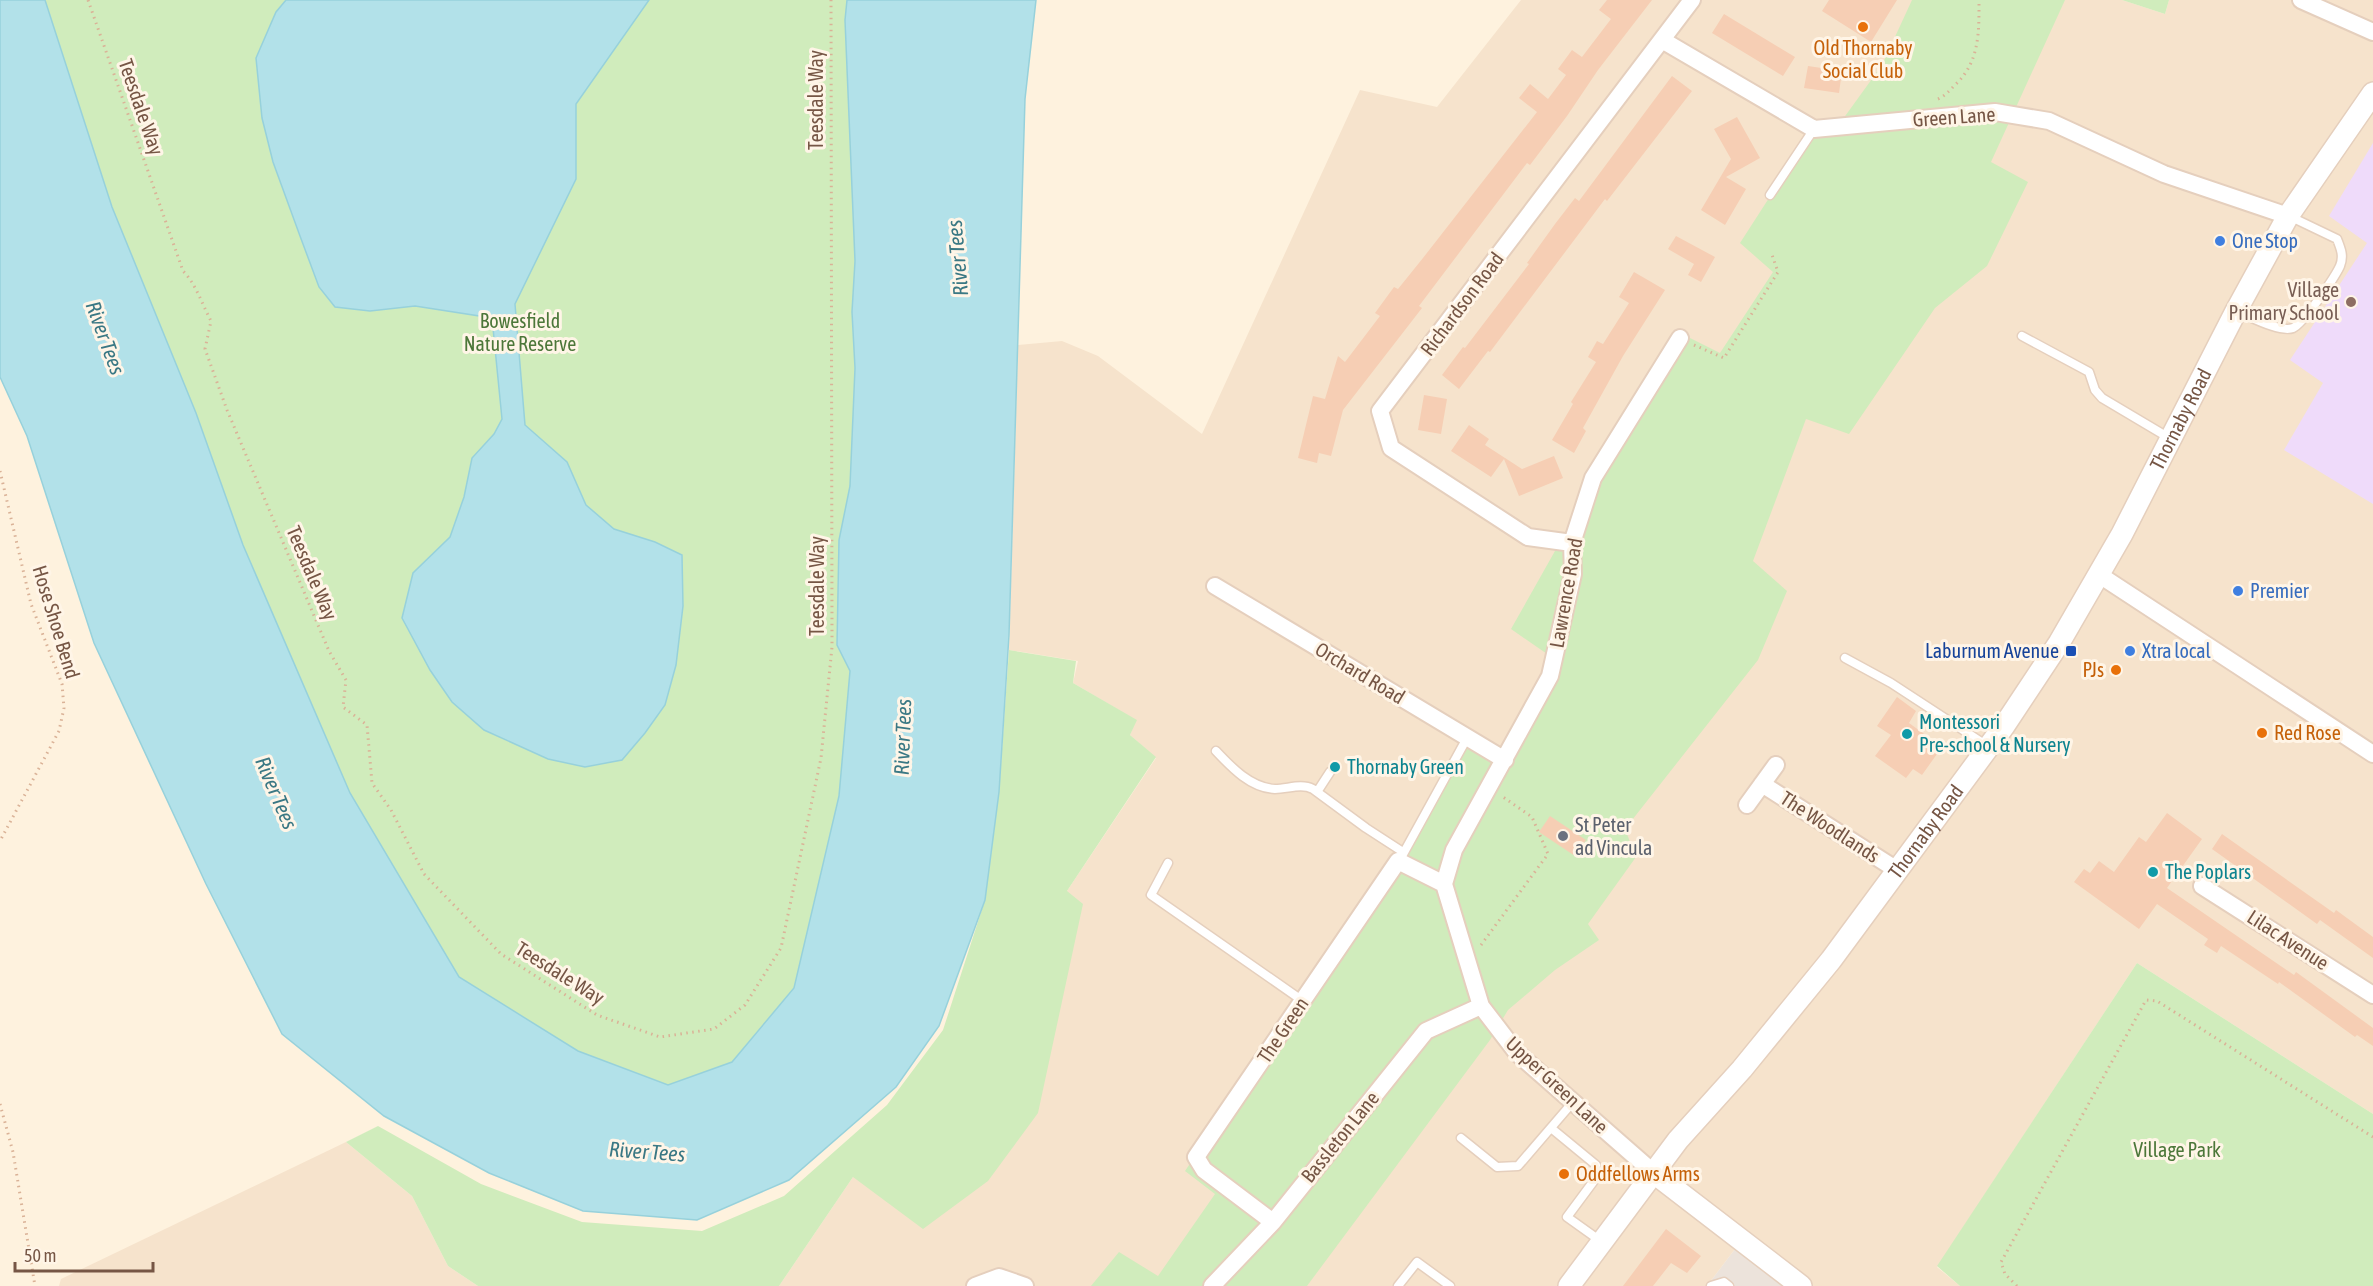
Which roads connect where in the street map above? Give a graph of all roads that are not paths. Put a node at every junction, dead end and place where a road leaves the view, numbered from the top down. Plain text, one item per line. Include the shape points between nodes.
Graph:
1 (1692, 0) edge
2 (2301, 0) edge
3 (2373, 32) edge
4 (1662, 40) junction
5 (2371, 100) edge
6 (1814, 129) junction
7 (1770, 195) dead end
8 (2288, 216) junction
9 (2236, 311) junction
10 (2022, 336) dead end
11 (1680, 338) road end
12 (2172, 439) junction
13 (1572, 543) junction
14 (2098, 574) junction
15 (1215, 586) dead end
16 (1845, 658) dead end
17 (1467, 738) junction
18 (1989, 747) junction
19 (1216, 751) dead end
20 (2373, 754) edge
21 (1504, 760) junction
22 (1776, 765) dead end
23 (1330, 772) dead end
24 (1762, 784) junction
25 (1317, 792) junction
26 (1747, 805) dead end
27 (1401, 857) junction
28 (1168, 863) dead end
29 (1897, 870) junction
30 (1444, 884) junction
31 (2202, 886) dead end
32 (2373, 995) edge
33 (1303, 1001) junction
34 (1481, 1006) junction
35 (1573, 1102) junction
36 (1551, 1128) junction
37 (1461, 1138) dead end
38 (1654, 1173) junction
39 (1273, 1222) junction
40 (1602, 1242) junction
41 (975, 1286) edge
42 (1025, 1286) edge
43 (1212, 1286) edge
44 (1398, 1286) edge
45 (1450, 1286) edge
46 (1569, 1286) edge
47 (1711, 1286) edge
48 (1729, 1286) edge
49 (1801, 1286) edge

1 - 4 street, Richardson Road
2 - 3 street
4 - 6 street
4 - 13 street, Richardson Road via 1380,411 1391,448 1528,537
5 - 8 street, Thornaby Road
6 - 7 lane
6 - 8 street, Green Lane via 1995,112 2049,121 2164,174
8 - 9 street, Thornaby Road
8 - 9 lane via 2337,239 2342,253 2340,266 2303,322 2292,329
9 - 12 street, Thornaby Road
10 - 12 lane via 2090,372 2095,390 2102,398
11 - 13 street, Lawrence Road via 1593,478
12 - 14 street, Thornaby Road
13 - 21 street, Lawrence Road via 1573,574 1550,676
14 - 18 street, Thornaby Road via 2055,648
14 - 20 street
15 - 17 street, Orchard Road
16 - 18 lane
17 - 21 street, Orchard Road
17 - 27 lane
18 - 29 street, Thornaby Road
19 - 25 lane via 1238,773 1259,786 1307,786
21 - 30 street, Lawrence Road via 1454,850
22 - 24 street, The Woodlands
23 - 25 lane
24 - 26 street, The Woodlands
24 - 29 street, The Woodlands
25 - 27 lane
27 - 30 street
27 - 33 street, The Green
28 - 33 lane via 1151,895
29 - 38 street, Thornaby Road via 1795,1005
30 - 34 street, Upper Green Lane
31 - 32 street, Lilac Avenue
33 - 39 street, The Green via 1196,1157 1204,1170
34 - 35 street, Upper Green Lane via 1517,1053
34 - 39 street, Bassleton Lane via 1426,1031
35 - 36 lane
35 - 38 street, Upper Green Lane
36 - 37 lane via 1518,1166 1497,1167
36 - 40 lane via 1596,1166 1593,1182 1567,1217
38 - 40 street, Thornaby Road
38 - 49 street
39 - 43 street, Bassleton Lane
40 - 46 street, Thornaby Road
41 - 42 street via 999,1277
44 - 45 lane via 1417,1262
47 - 48 lane via 1724,1282

